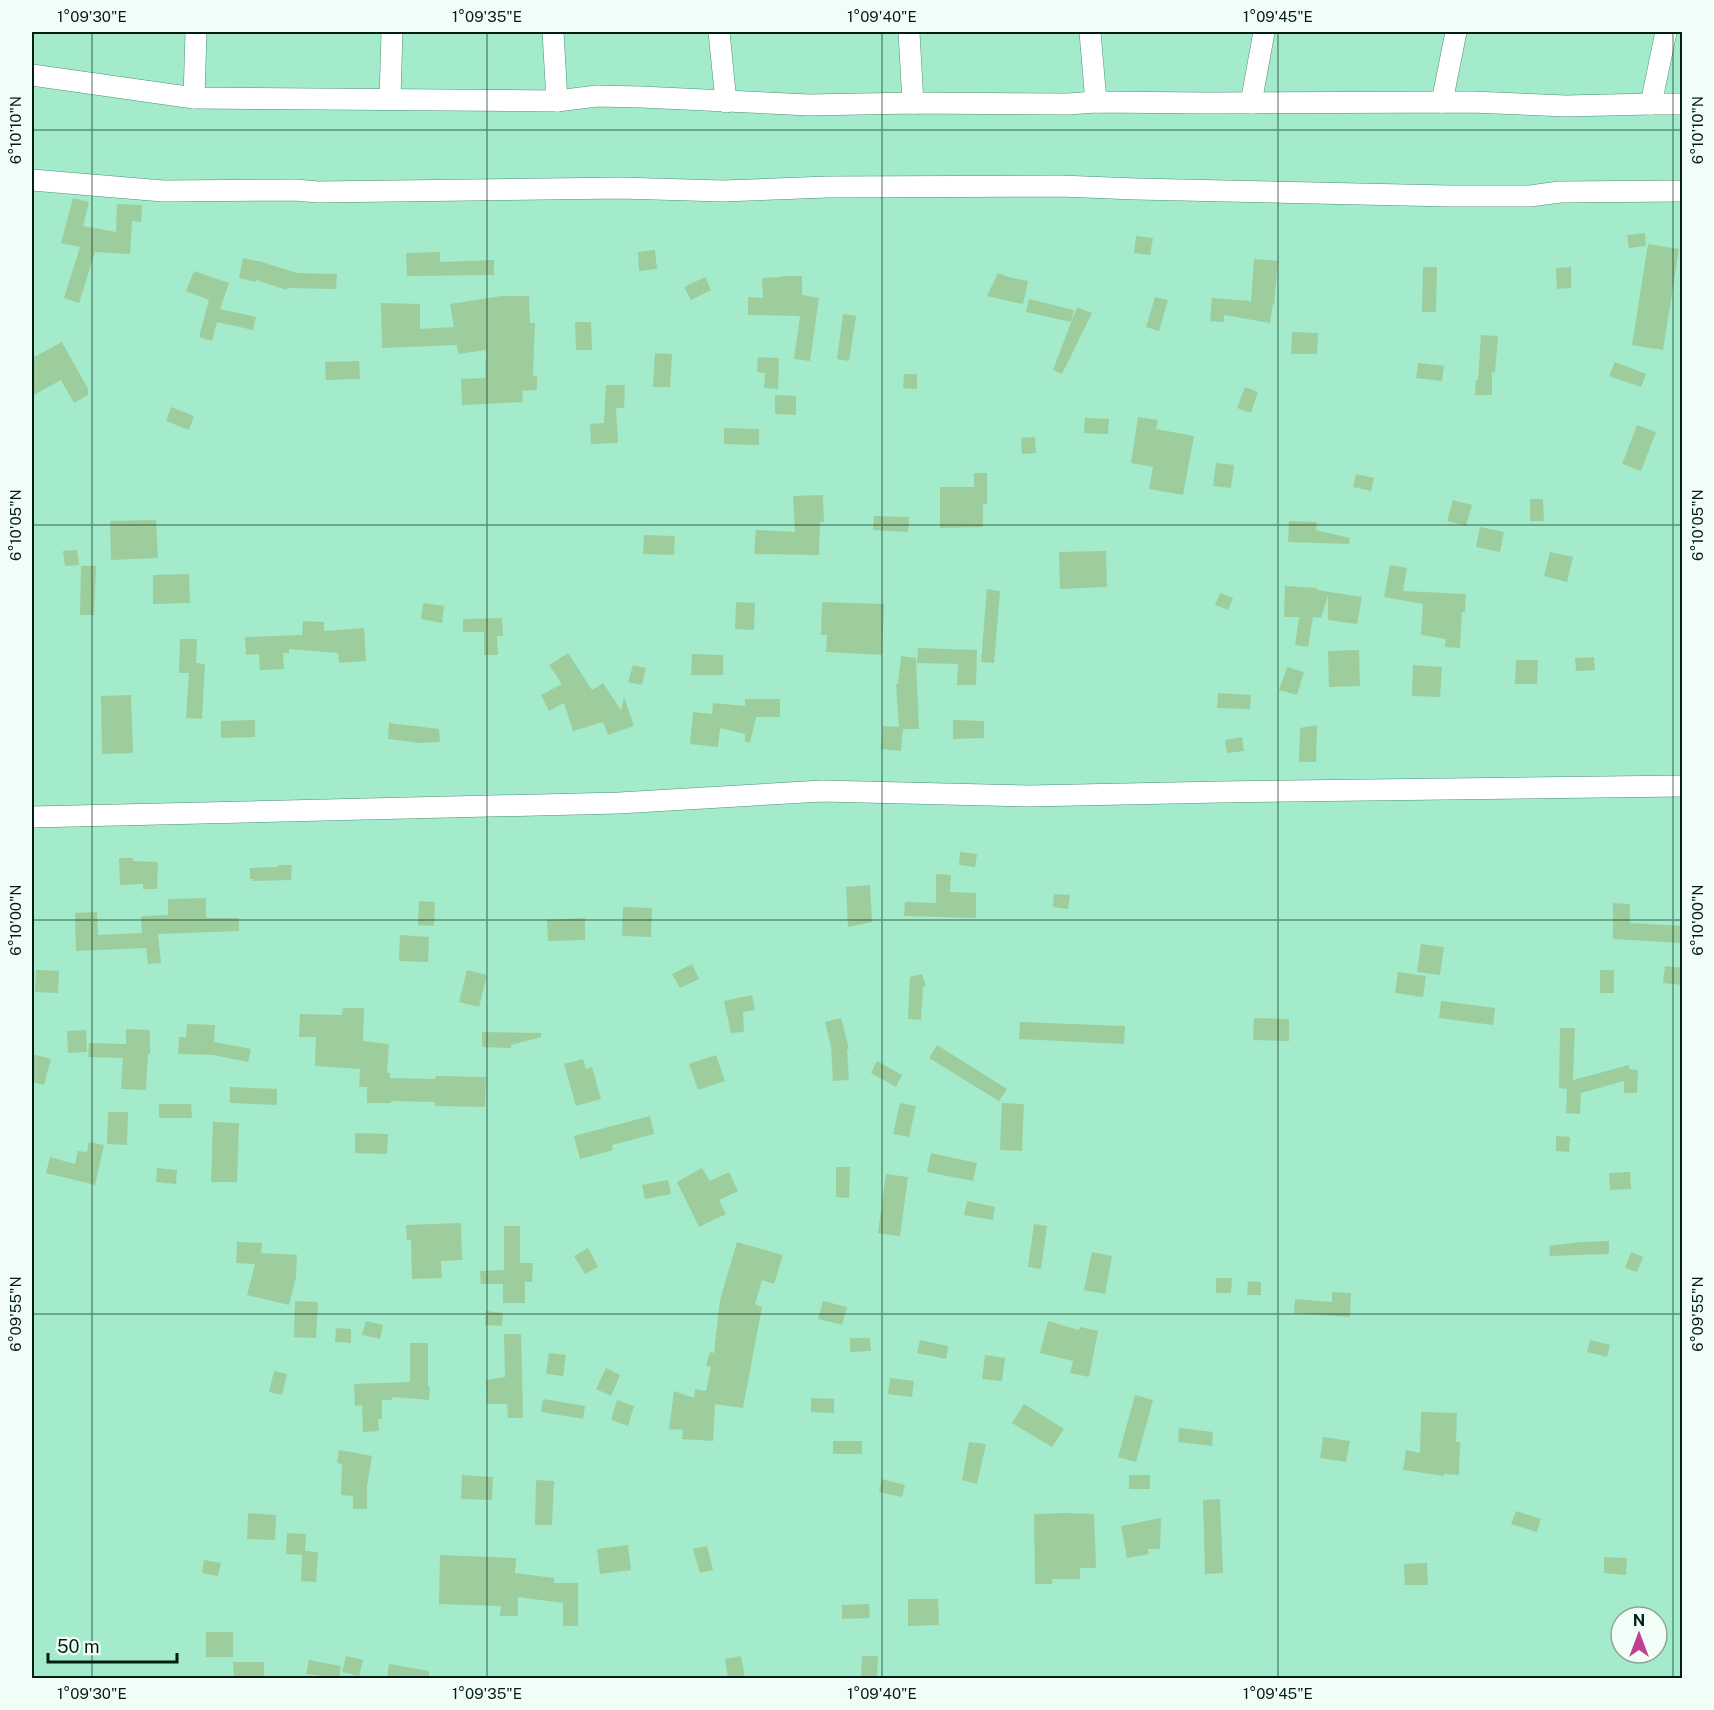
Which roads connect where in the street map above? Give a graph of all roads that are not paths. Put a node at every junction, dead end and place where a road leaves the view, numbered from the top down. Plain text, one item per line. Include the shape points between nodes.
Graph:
1 (196, 32) edge
2 (392, 32) edge
3 (553, 32) edge
4 (719, 32) edge
5 (909, 32) edge
6 (1090, 32) edge
7 (1264, 32) edge
8 (1456, 32) edge
9 (1666, 32) edge
10 (32, 75) edge
11 (194, 98) junction
12 (390, 99) junction
13 (557, 101) junction
14 (726, 102) junction
15 (1095, 102) junction
16 (1442, 102) junction
17 (914, 103) junction
18 (1251, 103) junction
19 (1651, 104) junction
20 (1683, 104) edge
21 (32, 180) edge
22 (1683, 190) edge
23 (1683, 786) edge
24 (32, 817) edge

1 - 11 street
2 - 12 street
3 - 13 street
4 - 14 street
5 - 17 street
6 - 15 street
7 - 18 street
8 - 16 street
9 - 19 street
10 - 11 street
11 - 12 street
12 - 13 street
13 - 14 street via 597,96
14 - 17 street
15 - 17 street
15 - 18 street
16 - 18 street
16 - 19 street
19 - 20 street
21 - 22 street via 163,191 318,192 1048,186 1530,196
23 - 24 street via 1029,796 822,791 619,803

